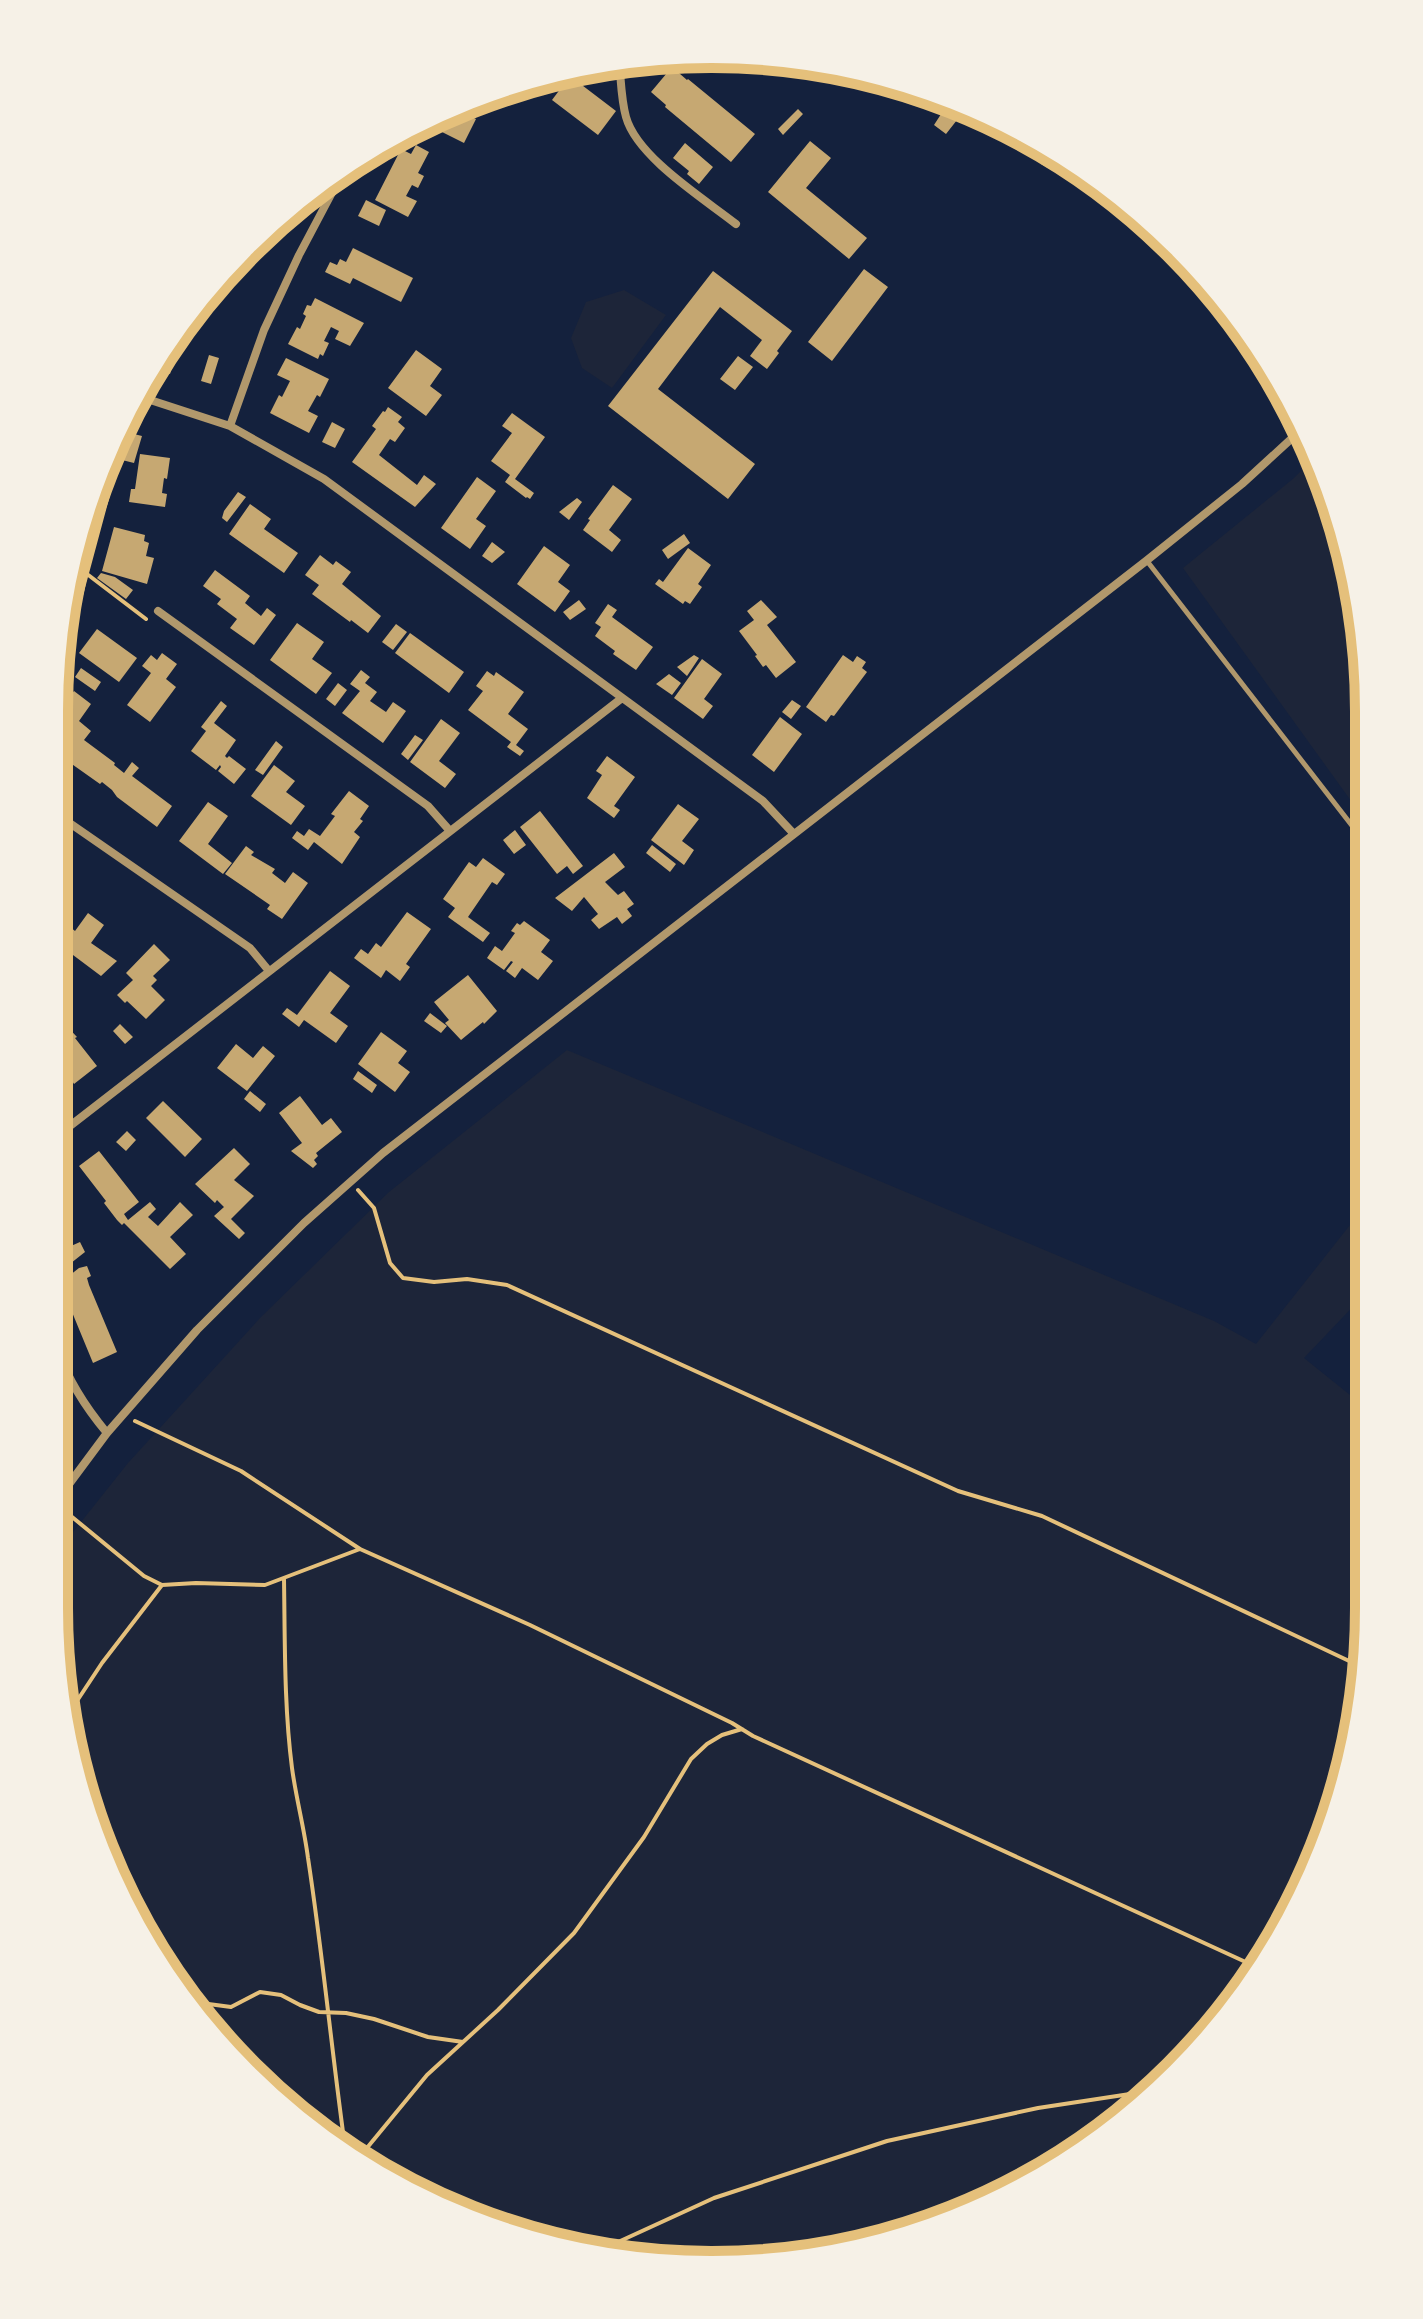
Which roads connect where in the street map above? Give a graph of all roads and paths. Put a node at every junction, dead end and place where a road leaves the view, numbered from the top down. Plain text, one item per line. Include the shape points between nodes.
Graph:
1 (621, 75) edge
2 (332, 192) edge
3 (736, 224) dead end
4 (149, 400) edge
5 (230, 426) junction
6 (1293, 437) edge
7 (114, 473) edge
8 (1146, 561) junction
9 (87, 574) junction
10 (158, 611) joint
11 (76, 615) edge
12 (622, 698) junction
13 (68, 822) edge
14 (1355, 830) edge
15 (450, 831) junction
16 (793, 833) junction
17 (269, 971) junction
18 (68, 1127) edge
19 (351, 1183) junction
20 (68, 1376) edge
21 (123, 1415) junction
22 (107, 1433) junction
23 (68, 1486) edge
24 (68, 1514) edge
25 (360, 1549) junction
26 (284, 1579) junction
27 (162, 1585) junction
28 (1352, 1663) edge
29 (76, 1703) edge
30 (742, 1729) junction
31 (1248, 1963) edge
32 (205, 2003) edge
33 (330, 2013) junction
34 (463, 2042) junction
35 (1135, 2092) edge
36 (344, 2136) edge
37 (365, 2150) edge
38 (615, 2243) edge

1 - 3 street via 626,117 641,145
2 - 5 street via 264,330
4 - 5 street
5 - 12 street via 324,479
6 - 8 street
7 - 9 path
8 - 14 lane
8 - 16 street
9 - 10 path via 146,619
9 - 11 path
10 - 15 street via 428,806
12 - 15 street
12 - 16 street via 763,801
13 - 17 street via 250,948
15 - 17 street
16 - 19 street via 438,1108
17 - 18 street
19 - 21 street via 197,1330
19 - 28 path via 374,1208 390,1263 403,1278 507,1285 958,1491 1042,1516
20 - 22 street
21 - 22 street
21 - 25 path via 241,1471
22 - 23 street
24 - 27 path
25 - 26 path
25 - 30 path
26 - 27 path via 265,1585
26 - 33 path via 292,1767
27 - 29 path
30 - 31 path
30 - 34 path via 722,1735 691,1759 644,1837 574,1933
32 - 33 path via 231,2007 260,1992
33 - 34 path
33 - 36 path
34 - 37 path via 427,2075
35 - 38 path via 887,2141 714,2198

